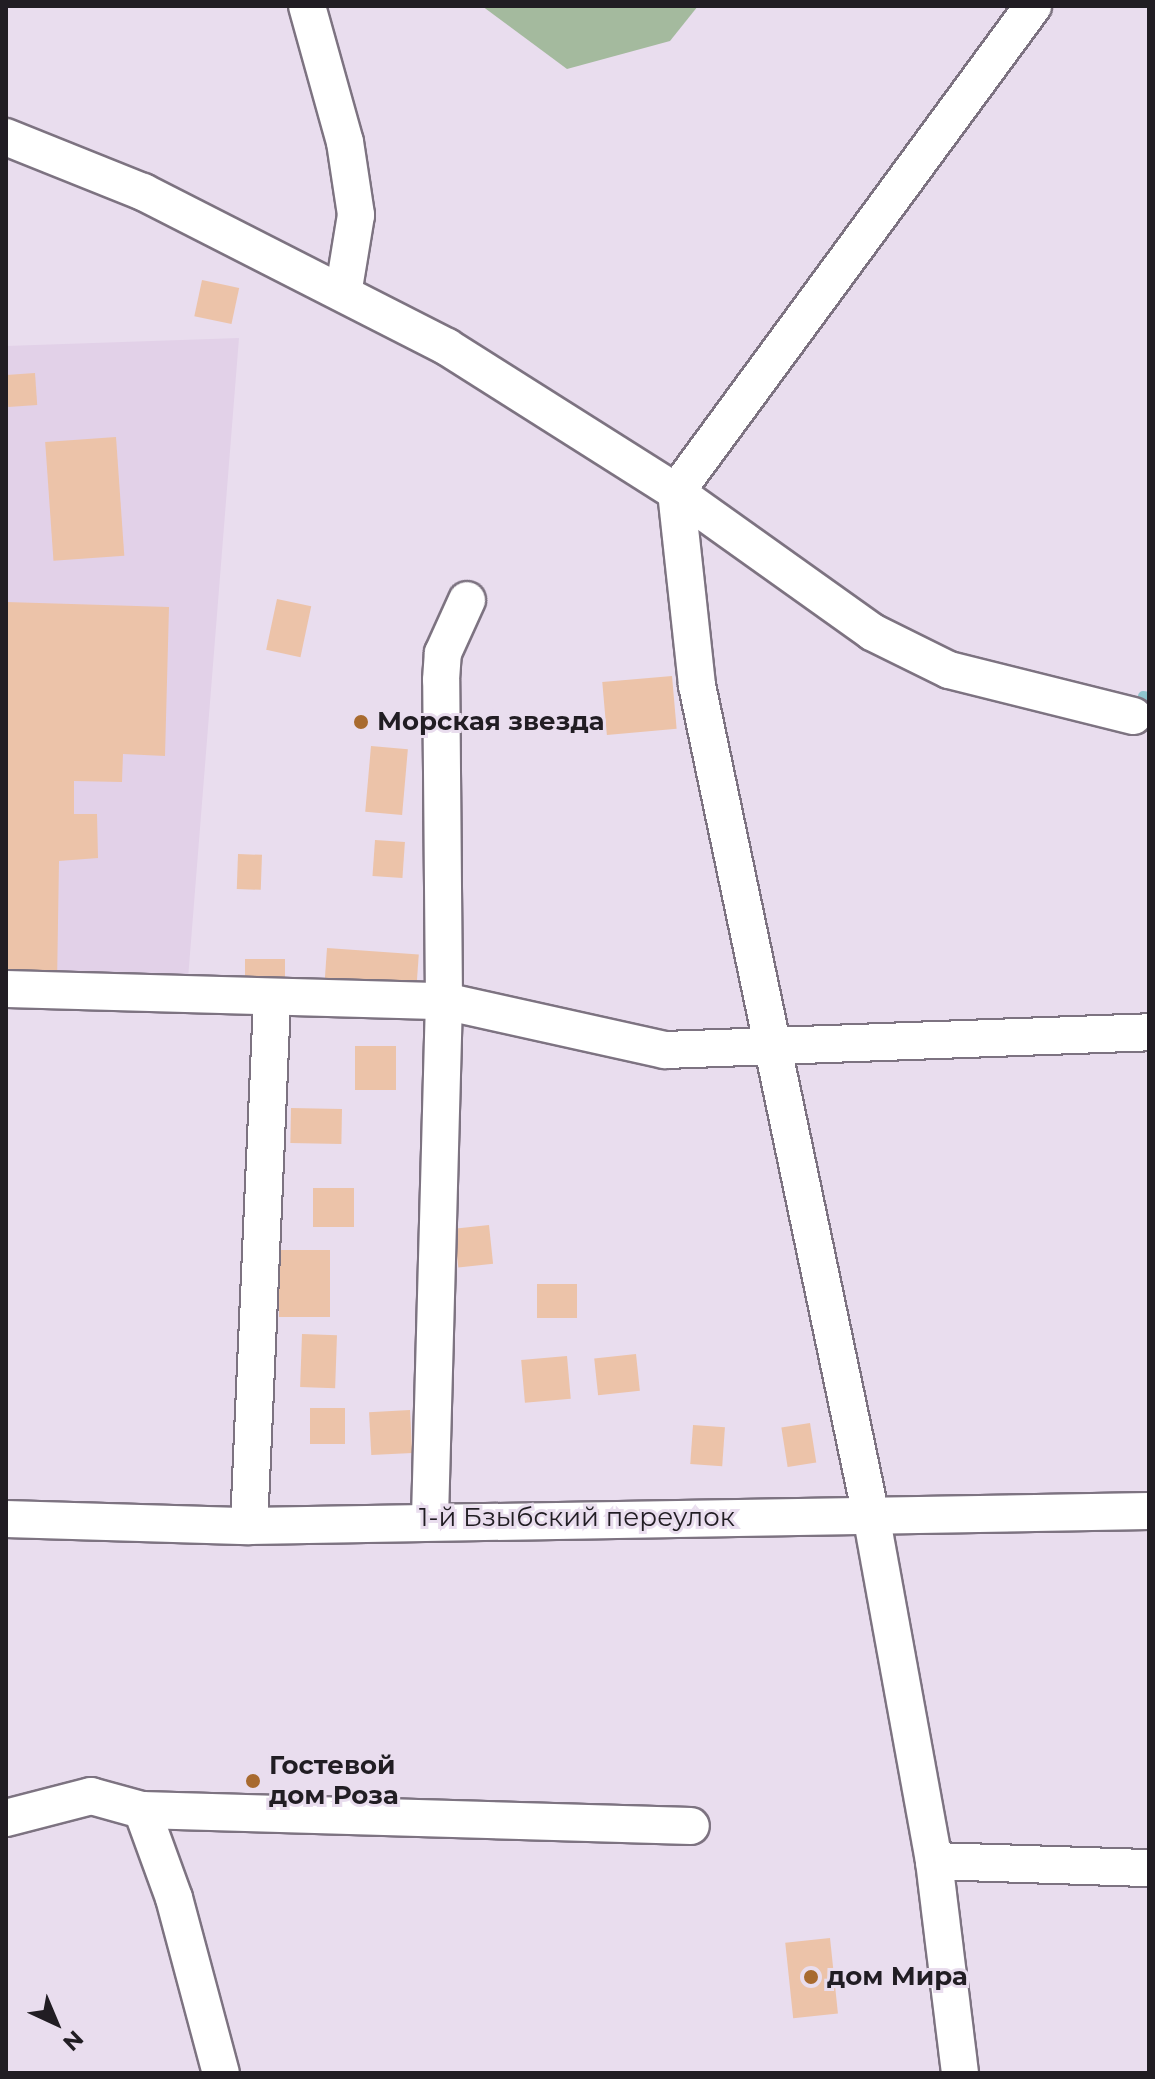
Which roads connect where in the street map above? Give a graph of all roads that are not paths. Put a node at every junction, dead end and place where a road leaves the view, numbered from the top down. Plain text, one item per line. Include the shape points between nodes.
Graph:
1 (307, 6) edge
2 (1033, 6) edge
3 (6, 137) edge
4 (344, 288) junction
5 (676, 492) junction
6 (467, 600) dead end
7 (1133, 716) dead end
8 (6, 989) edge
9 (272, 1001) junction
10 (444, 1001) junction
11 (1149, 1032) edge
12 (775, 1041) junction
13 (1149, 1511) edge
14 (871, 1516) junction
15 (430, 1518) junction
16 (6, 1519) edge
17 (249, 1526) junction
18 (142, 1810) junction
19 (6, 1818) edge
20 (691, 1826) dead end
21 (934, 1861) junction
22 (1149, 1868) edge
23 (221, 2073) edge
24 (960, 2073) edge

1 - 4 street via 345,142 356,215
2 - 5 street
3 - 4 street
4 - 5 street
5 - 7 street via 872,632 949,670
5 - 12 street via 697,685
6 - 10 street via 442,666
8 - 9 street
9 - 10 street
9 - 17 street
10 - 12 street via 665,1050
10 - 15 street
11 - 12 street
12 - 14 street
13 - 14 street, 1-й Бзыбский переулок
14 - 15 street, 1-й Бзыбский переулок
14 - 21 street
15 - 17 street, 1-й Бзыбский переулок
16 - 17 street, 1-й Бзыбский переулок
18 - 19 street via 91,1796
18 - 20 street
18 - 23 street via 174,1898
21 - 22 street
21 - 24 street

